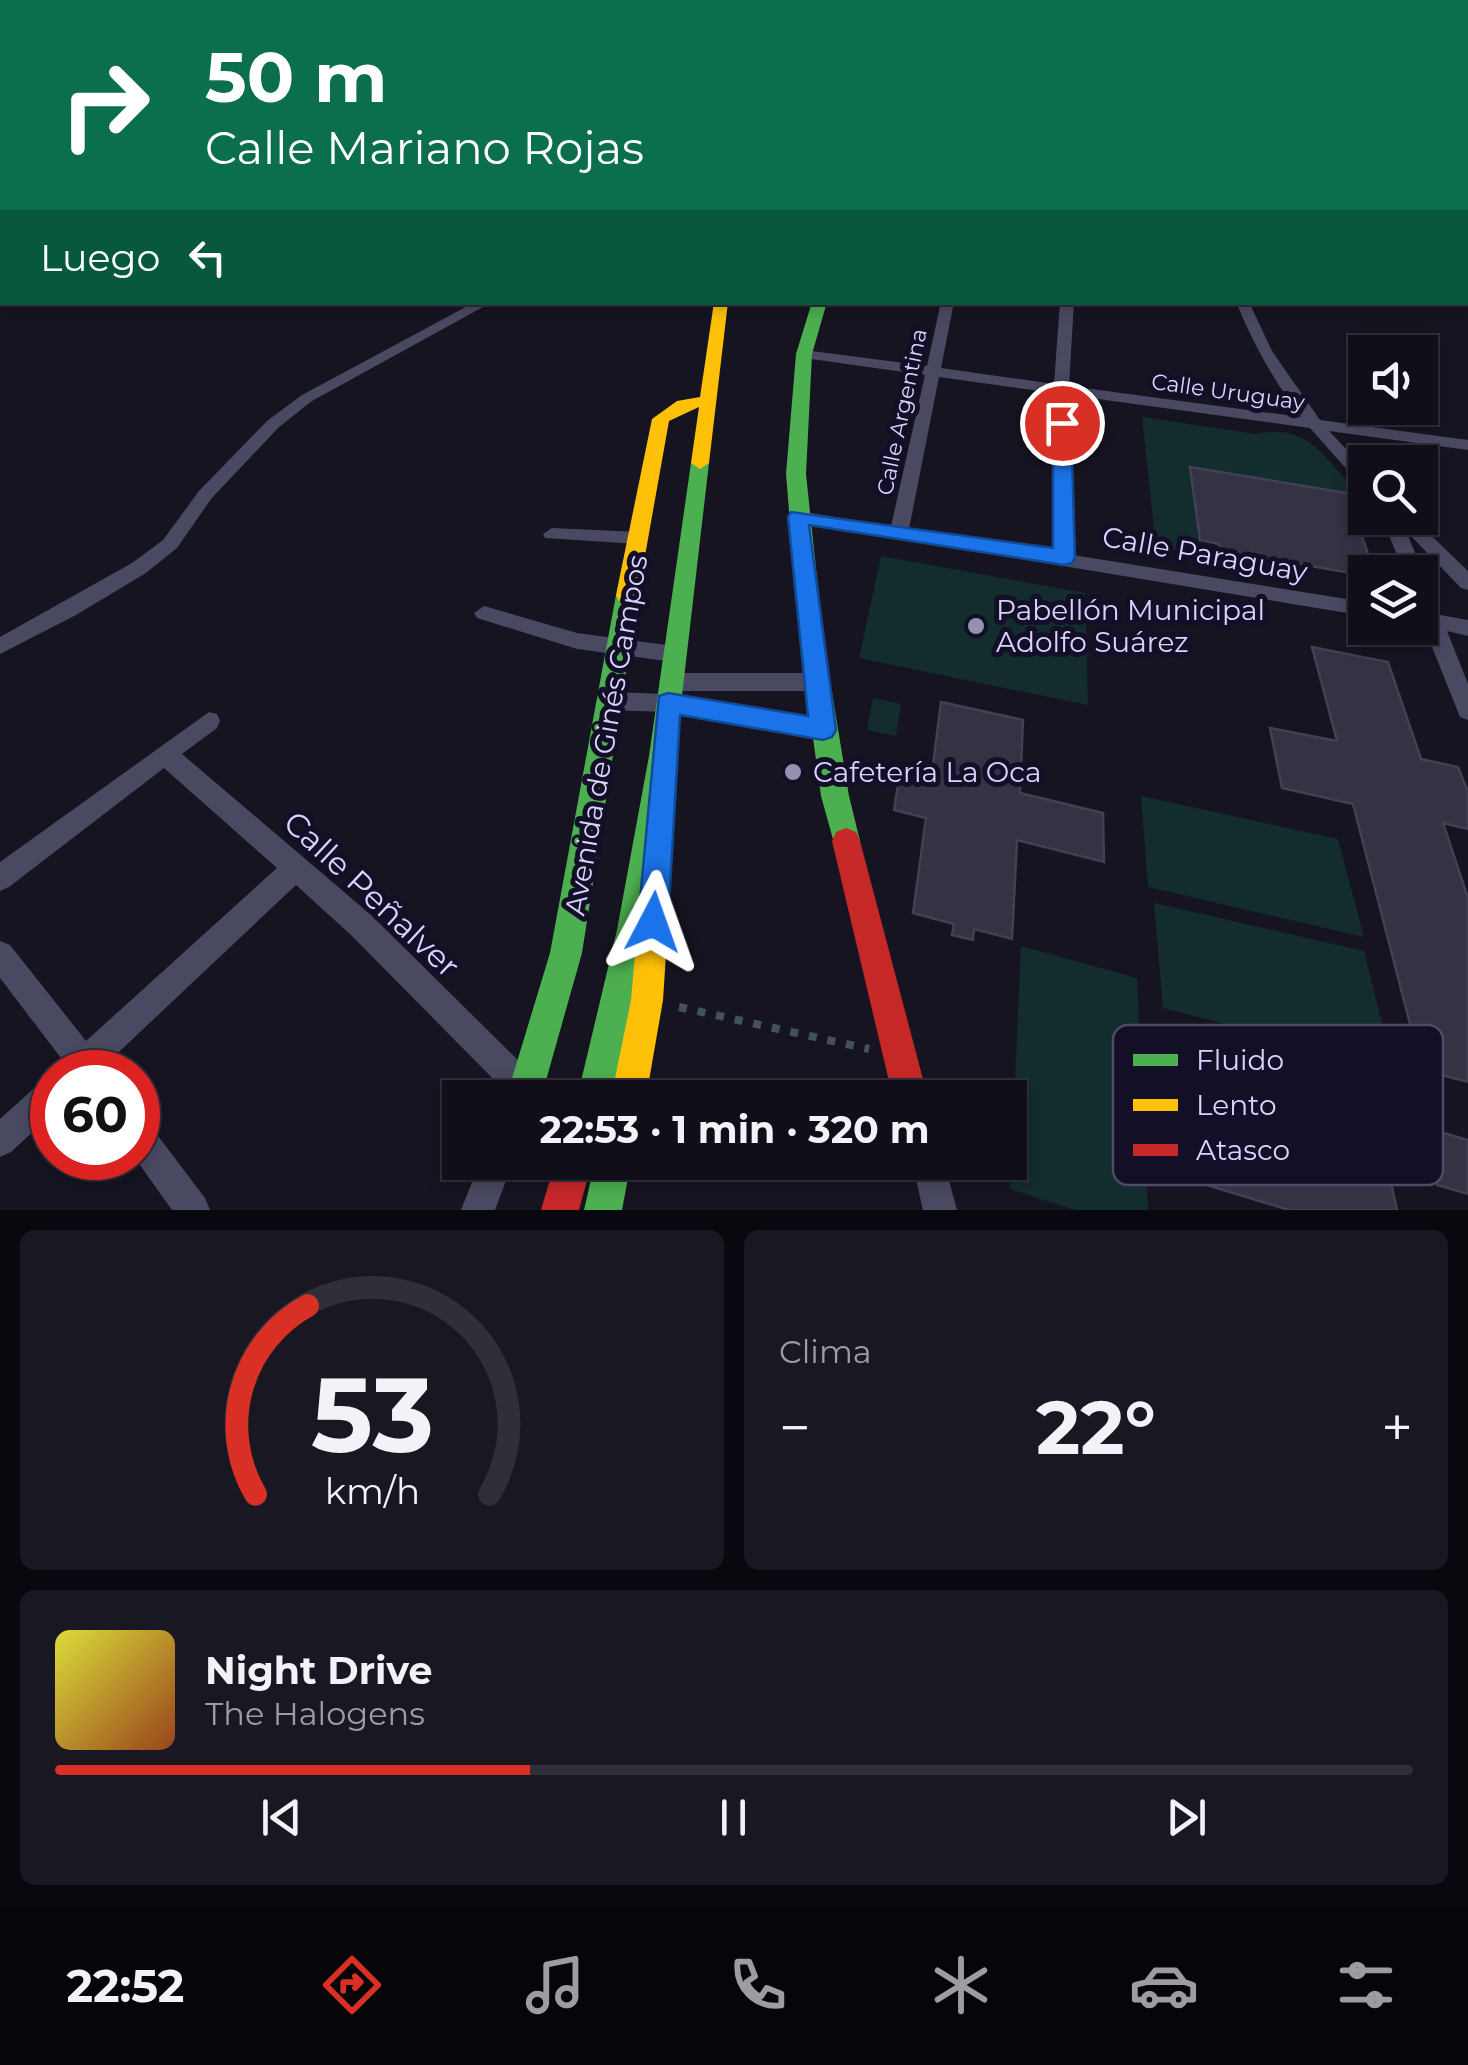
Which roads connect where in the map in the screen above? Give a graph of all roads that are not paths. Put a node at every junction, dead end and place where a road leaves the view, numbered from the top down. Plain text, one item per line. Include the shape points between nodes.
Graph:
1 (480, 305) edge
2 (720, 305) edge
3 (819, 305) edge
4 (947, 305) edge
5 (1066, 305) edge
6 (1243, 305) edge
7 (804, 354) junction
8 (934, 371) junction
9 (1061, 390) junction
10 (708, 400) junction
11 (1314, 427) junction
12 (1468, 446) edge
13 (1348, 462) edge
14 (798, 517) junction
15 (899, 531) junction
16 (552, 534) dead end
17 (1419, 535) edge
18 (639, 538) junction
19 (1064, 557) junction
20 (1468, 583) edge
21 (1348, 606) edge
22 (484, 613) dead end
23 (1438, 622) edge
24 (1468, 628) edge
25 (1437, 645) edge
26 (0, 646) edge
27 (618, 649) junction
28 (674, 654) junction
29 (817, 682) junction
30 (669, 692) junction
31 (608, 702) junction
32 (1468, 712) edge
33 (209, 721) dead end
34 (823, 730) junction
35 (166, 756) junction
36 (662, 756) junction
37 (296, 868) junction
38 (0, 878) edge
39 (0, 955) edge
40 (69, 1050) edge
41 (104, 1050) edge
42 (510, 1080) edge
43 (528, 1080) edge
44 (598, 1080) edge
45 (631, 1080) edge
46 (907, 1080) edge
47 (30, 1113) edge
48 (0, 1141) edge
49 (160, 1164) edge
50 (490, 1180) edge
51 (569, 1180) edge
52 (610, 1180) edge
53 (932, 1180) edge
54 (194, 1210) edge
55 (478, 1210) edge
56 (560, 1210) edge
57 (603, 1210) edge
58 (940, 1210) edge

1 - 26 street via 307,398 205,495 170,544
2 - 10 street, Avenida de Ginés Campos
3 - 7 street
4 - 8 street, Calle Argentina
5 - 9 street
6 - 11 street
7 - 8 street, Calle Uruguay
7 - 14 street
8 - 9 street, Calle Uruguay
8 - 15 street, Calle Argentina
9 - 11 street, Calle Uruguay
9 - 19 street
10 - 18 street, Avenida de Ginés Campos via 662,419
10 - 28 street, Avenida de Ginés Campos
11 - 12 street, Calle Uruguay
11 - 13 street
14 - 15 street, Calle Paraguay
14 - 29 street
15 - 19 street, Calle Paraguay
16 - 18 street
17 - 20 street
18 - 27 street, Avenida de Ginés Campos
19 - 21 street, Calle Paraguay
22 - 27 street via 533,633
23 - 24 street
25 - 32 street
27 - 28 street
27 - 31 street, Avenida de Ginés Campos
28 - 30 street, Avenida de Ginés Campos
29 - 30 street
29 - 34 street
30 - 31 street
30 - 34 street
30 - 36 street, Avenida de Ginés Campos
31 - 43 street, Avenida de Ginés Campos via 574,925
33 - 35 street
34 - 46 street
35 - 37 street, Calle Peñalver
35 - 38 street
36 - 44 street, Avenida de Ginés Campos
36 - 45 street, Avenida de Ginés Campos via 647,1000
37 - 41 street
37 - 42 street, Calle Peñalver via 361,925
39 - 40 street
47 - 48 street
49 - 54 street
50 - 55 street
51 - 56 street
52 - 57 street
53 - 58 street

